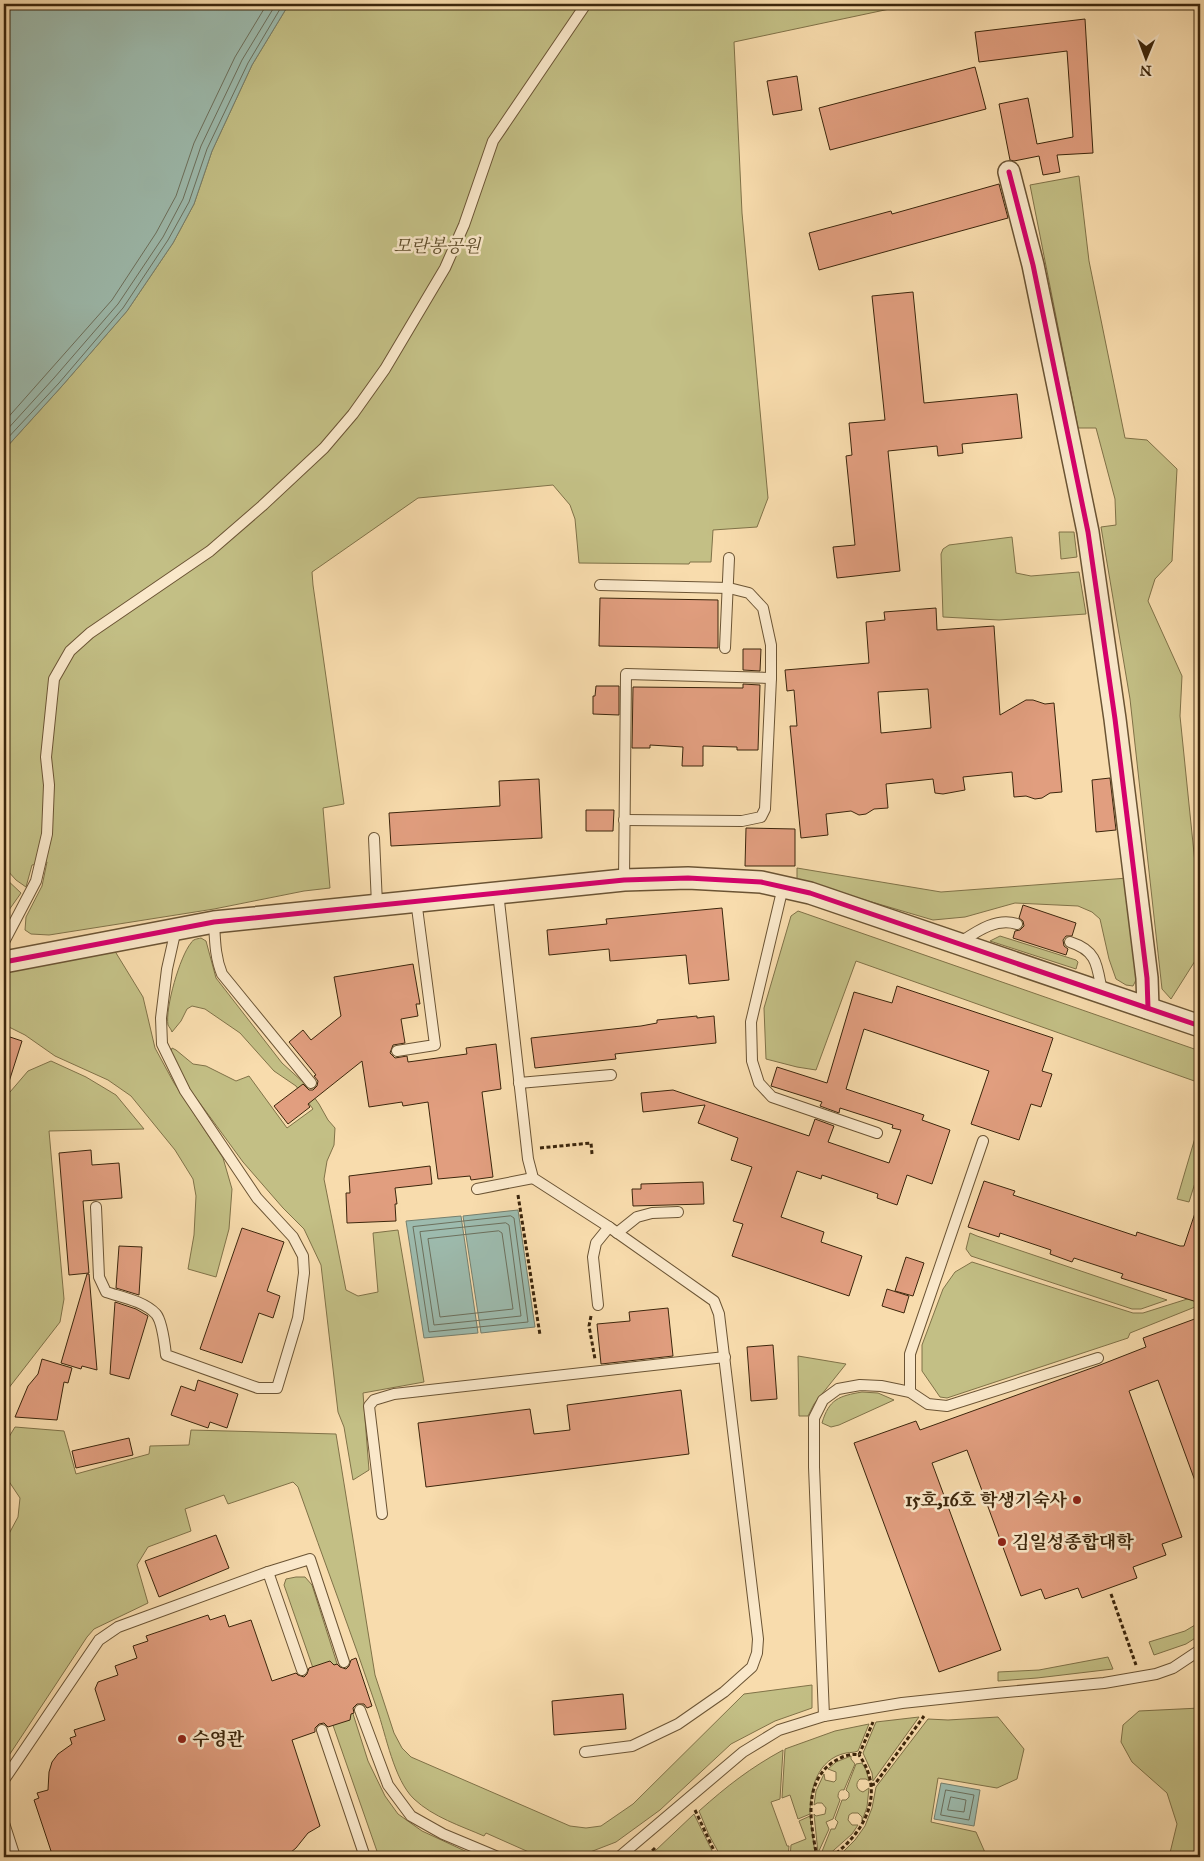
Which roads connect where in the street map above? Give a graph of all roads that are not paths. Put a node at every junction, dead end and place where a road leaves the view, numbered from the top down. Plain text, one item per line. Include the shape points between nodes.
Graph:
1 (586, 4) edge
2 (1009, 172) dead end
3 (729, 558) dead end
4 (600, 584) dead end
5 (729, 588) junction
6 (726, 648) dead end
7 (771, 678) junction
8 (624, 820) junction
9 (374, 838) dead end
10 (624, 880) junction
11 (783, 887) junction
12 (498, 892) junction
13 (416, 900) junction
14 (377, 904) junction
15 (214, 922) junction
16 (1017, 924) dead end
17 (176, 928) junction
18 (4, 942) edge
19 (1070, 942) dead end
20 (958, 943) junction
21 (4, 962) edge
22 (1102, 992) junction
23 (1148, 1008) junction
24 (1200, 1026) edge
25 (397, 1051) dead end
26 (611, 1075) dead end
27 (311, 1083) dead end
28 (519, 1083) junction
29 (877, 1133) dead end
30 (983, 1141) dead end
31 (534, 1178) junction
32 (477, 1189) dead end
33 (96, 1207) dead end
34 (678, 1212) dead end
35 (613, 1230) junction
36 (598, 1305) road end
37 (725, 1357) junction
38 (1098, 1358) dead end
39 (910, 1392) junction
40 (382, 1514) dead end
41 (268, 1572) junction
42 (1200, 1650) edge
43 (344, 1662) dead end
44 (302, 1670) dead end
45 (360, 1710) dead end
46 (824, 1716) junction
47 (322, 1730) dead end
48 (585, 1752) dead end
49 (4, 1780) edge
50 (4, 1823) edge
51 (15, 1857) edge
52 (365, 1857) edge
53 (498, 1857) edge
54 (619, 1857) edge

1 - 18 lane via 493,141 464,225 445,268 385,369 353,414 324,448 210,551 90,633 70,651 54,679 46,757 49,785 47,834 36,881
2 - 23 street via 1033,265 1088,532 1116,729
3 - 5 lane
4 - 5 lane
5 - 6 lane
5 - 7 lane via 749,593 763,608 771,645
7 - 8 lane via 765,809 761,817 742,821
7 - 8 lane via 626,674
8 - 10 lane
9 - 14 lane
10 - 11 street via 688,878 760,882
10 - 12 street
11 - 20 street via 810,893
11 - 29 lane via 751,1022 752,1061 759,1083 772,1097
12 - 13 street
12 - 28 lane
13 - 14 street
13 - 25 lane via 435,1045
14 - 15 street
15 - 17 street
15 - 27 lane via 215,949 222,974
16 - 20 lane via 1002,922 985,927
17 - 21 street
17 - 33 lane via 161,1018 162,1044 191,1099 258,1198 293,1237 304,1256 298,1318 277,1388 258,1388 166,1355 156,1315 140,1304 106,1292 99,1277
19 - 22 lane via 1084,946 1090,952
20 - 22 street
22 - 23 street
23 - 24 street
26 - 28 lane
28 - 31 lane
30 - 39 lane via 910,1354
31 - 32 lane
31 - 35 lane
34 - 35 lane via 637,1217
35 - 36 lane via 596,1243
35 - 37 lane via 714,1301
37 - 40 lane via 394,1394 374,1400 370,1406
37 - 48 lane via 757,1653 752,1666 724,1692 678,1724 632,1746
38 - 39 lane via 947,1406 928,1404
39 - 46 lane via 860,1384 838,1388 823,1400 814,1418
41 - 43 lane via 310,1559
41 - 44 lane
41 - 49 lane via 118,1627 99,1640
42 - 46 lane via 1173,1668 1113,1682 912,1702
45 - 53 lane via 388,1785 411,1816 443,1834
46 - 54 lane via 779,1730 743,1752
47 - 52 lane
50 - 51 lane

